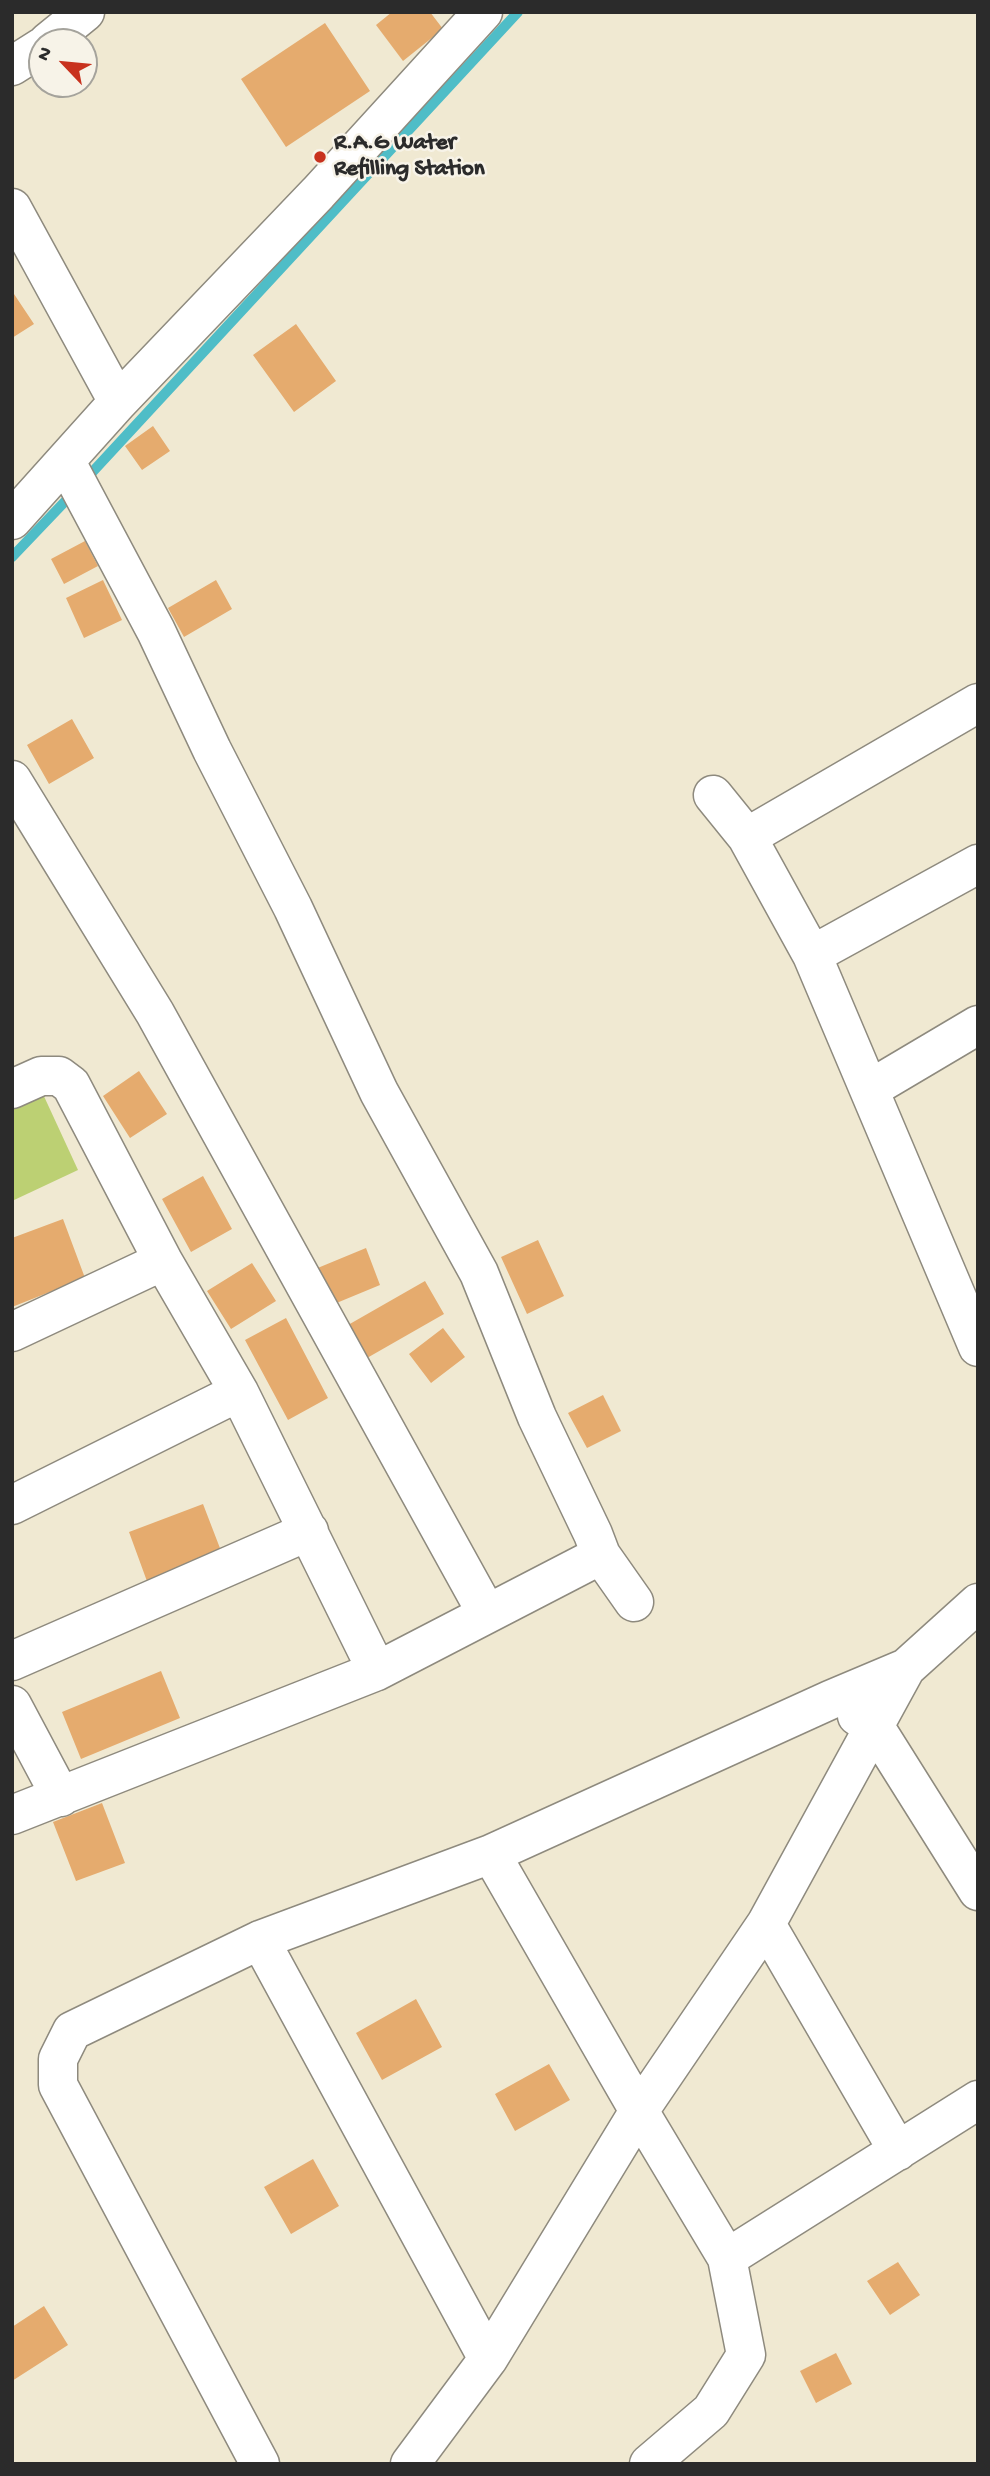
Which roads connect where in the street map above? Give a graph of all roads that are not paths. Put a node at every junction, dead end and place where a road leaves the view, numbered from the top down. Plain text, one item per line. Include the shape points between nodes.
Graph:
1 (86, 12) edge
2 (483, 12) edge
3 (66, 28) edge
4 (28, 56) edge
5 (12, 66) edge
6 (12, 208) edge
7 (118, 402) junction
8 (66, 462) junction
9 (12, 520) edge
10 (978, 703) edge
11 (12, 780) edge
12 (713, 795) dead end
13 (747, 837) junction
14 (978, 864) edge
15 (812, 955) junction
16 (978, 1024) edge
17 (12, 1088) edge
18 (870, 1089) junction
19 (163, 1261) junction
20 (12, 1332) edge
21 (978, 1347) edge
22 (239, 1392) junction
23 (12, 1505) edge
24 (309, 1531) junction
25 (601, 1555) junction
26 (634, 1602) dead end
27 (978, 1603) edge
28 (486, 1612) junction
29 (12, 1661) edge
30 (906, 1668) junction
31 (377, 1671) junction
32 (830, 1700) junction
33 (12, 1705) edge
34 (875, 1727) junction
35 (61, 1797) junction
36 (12, 1815) edge
37 (491, 1854) junction
38 (978, 1891) edge
39 (766, 1924) junction
40 (260, 1940) junction
41 (978, 2100) edge
42 (639, 2111) junction
43 (898, 2151) junction
44 (727, 2258) junction
45 (488, 2359) junction
46 (260, 2464) edge
47 (410, 2464) edge
48 (649, 2464) edge

1 - 3 street
2 - 7 street
4 - 5 street
6 - 7 street
7 - 8 street
8 - 9 street
8 - 25 street via 156,631 379,1092 479,1273 537,1417
10 - 13 street
11 - 28 street via 155,1013
12 - 13 street
13 - 15 street
14 - 15 street
15 - 18 street
16 - 18 street
17 - 19 street via 41,1076 59,1076 71,1085
18 - 21 street
19 - 20 street
19 - 22 street
22 - 23 street
22 - 24 street
24 - 29 street
24 - 31 street
25 - 26 street
25 - 28 street
27 - 30 street
28 - 31 street
30 - 32 street
30 - 34 street
31 - 35 street
32 - 34 street
32 - 37 street
33 - 35 street
34 - 38 street
34 - 39 street
35 - 36 street
37 - 40 street
37 - 42 street
39 - 42 street
39 - 43 street
40 - 45 street
40 - 46 street via 72,2031 58,2059 58,2085
41 - 43 street
42 - 44 street
42 - 45 street
43 - 44 street
44 - 48 street via 747,2355 710,2411
45 - 47 street

